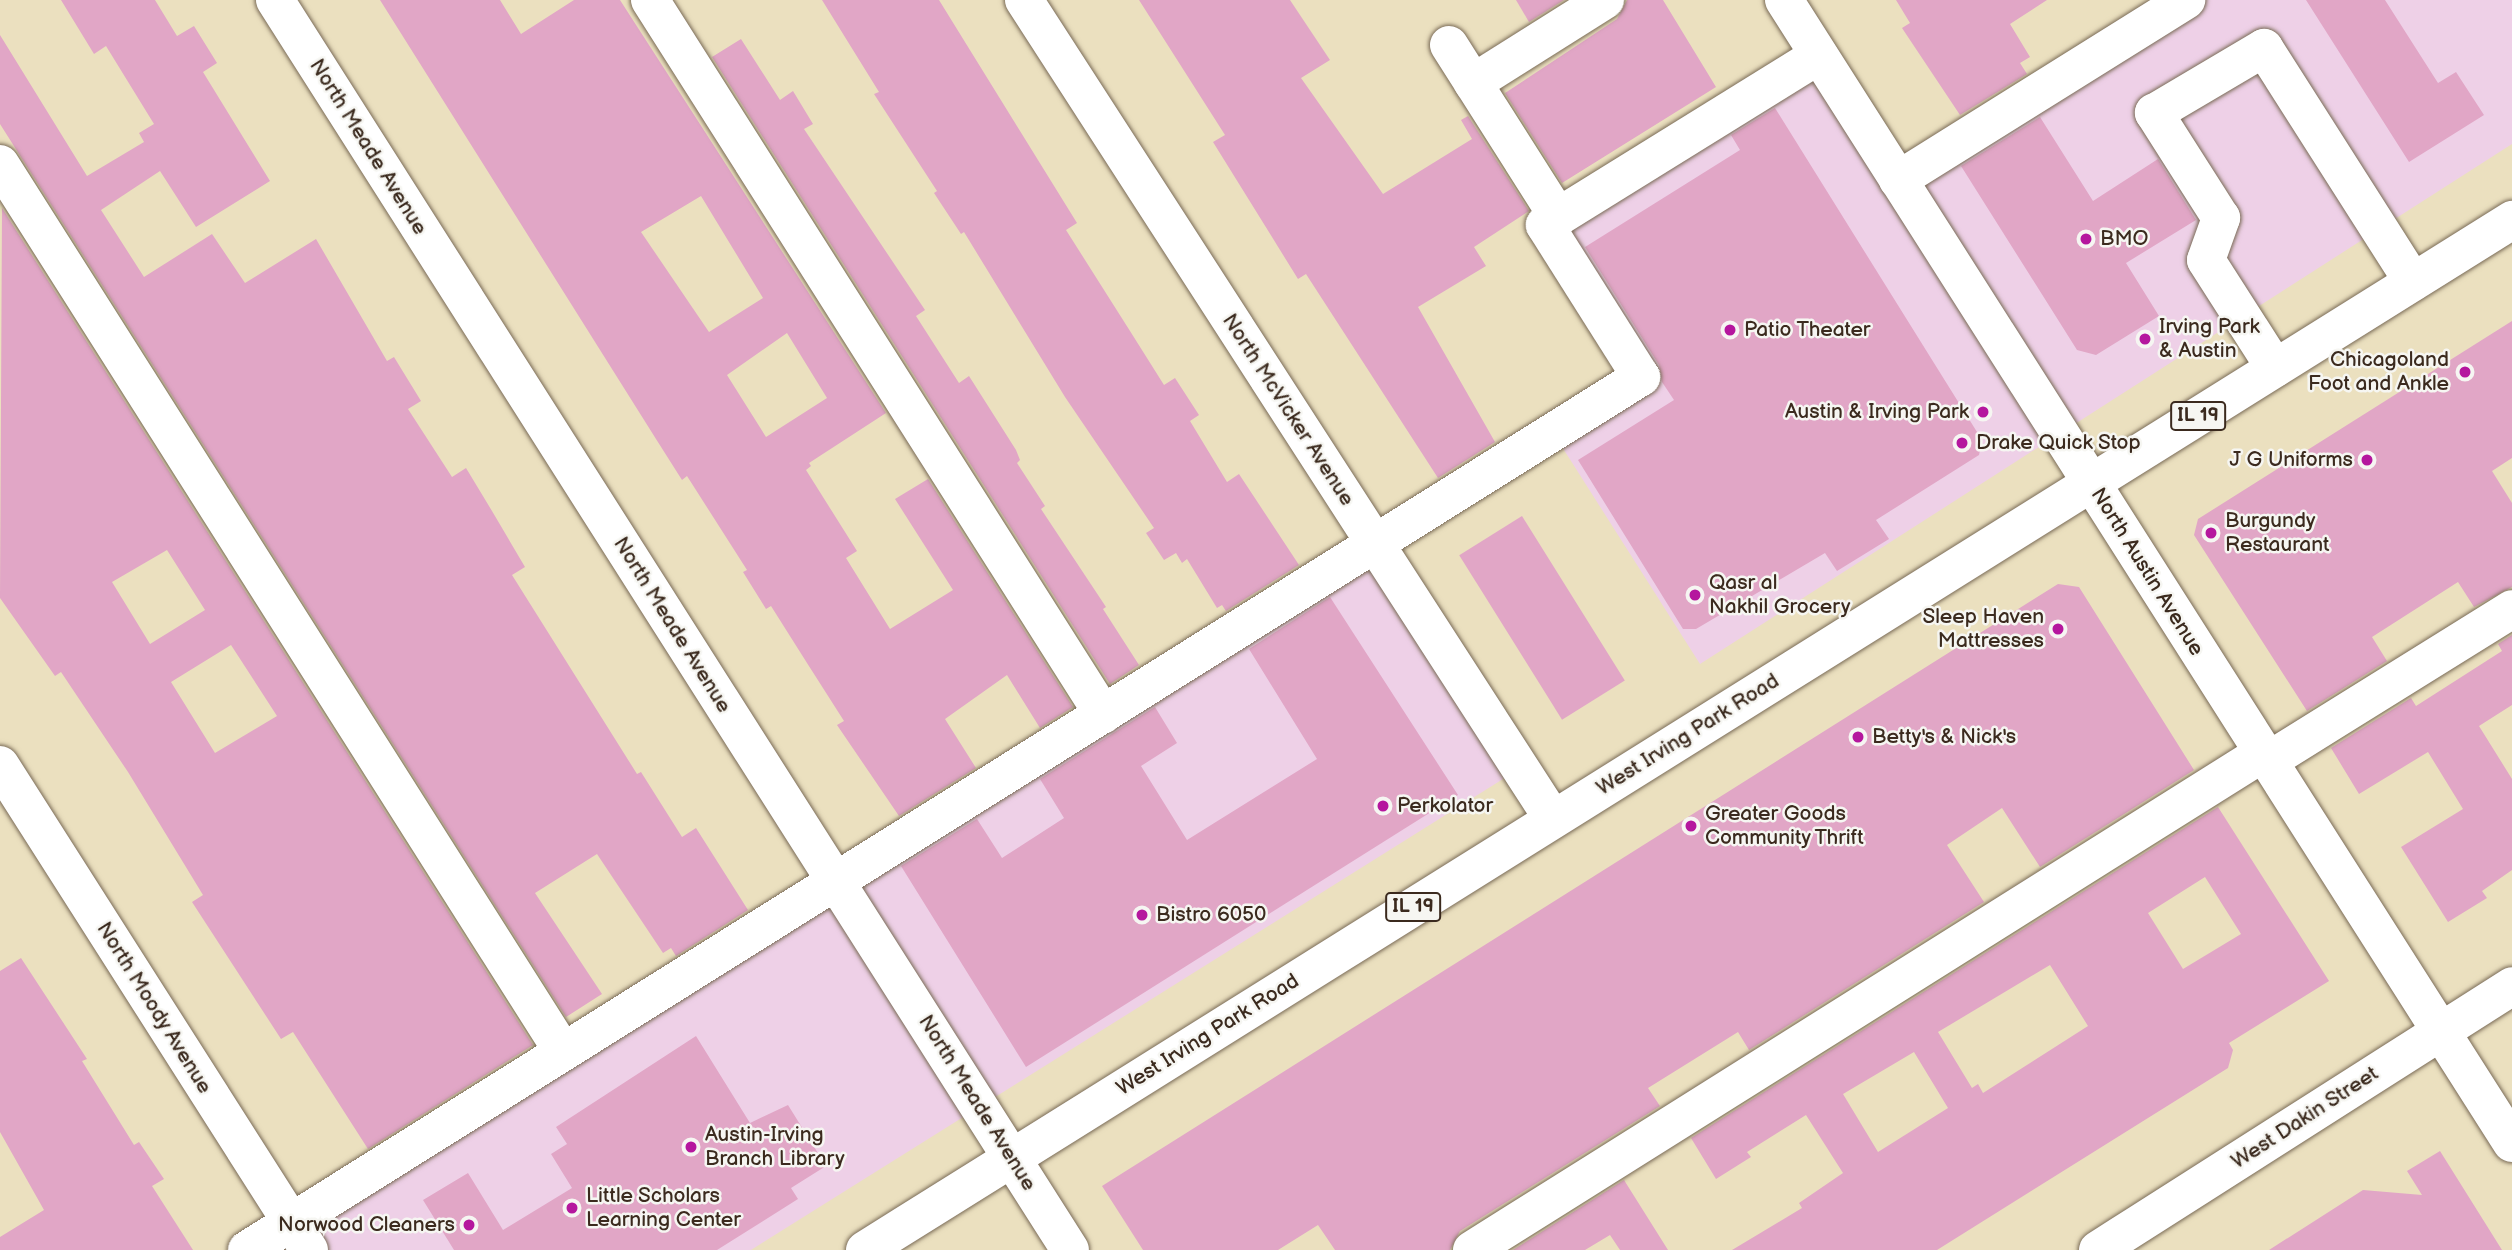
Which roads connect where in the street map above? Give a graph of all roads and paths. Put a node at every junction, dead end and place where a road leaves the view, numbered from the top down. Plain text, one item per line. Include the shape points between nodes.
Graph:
1 (275, 0) edge
2 (650, 0) edge
3 (1024, 0) edge
4 (1605, 0) edge
5 (1784, 0) edge
6 (2168, 4) edge
7 (1449, 45) dead end
8 (1819, 55) junction
9 (1473, 83) junction
10 (0, 164) edge
11 (1898, 180) junction
12 (1558, 217) junction
13 (2512, 220) edge
14 (2413, 282) junction
15 (2275, 368) junction
16 (2091, 482) junction
17 (1374, 544) junction
18 (2512, 609) edge
19 (1103, 714) junction
20 (2265, 757) junction
21 (0, 765) edge
22 (1553, 820) junction
23 (836, 881) junction
24 (2512, 986) edge
25 (2441, 1031) junction
26 (563, 1052) junction
27 (2512, 1143) edge
28 (1012, 1158) junction
29 (300, 1236) edge
30 (247, 1250) edge
31 (865, 1250) edge
32 (1070, 1250) edge
33 (1472, 1250) edge
34 (2098, 1250) edge

1 - 23 street, North Meade Avenue
2 - 19 street
3 - 17 street, North McVicker Avenue
4 - 9 street
5 - 8 street, North Austin Avenue
6 - 11 street
7 - 9 street
8 - 11 street, North Austin Avenue
8 - 12 street
9 - 12 street
10 - 26 street
11 - 16 street, North Austin Avenue
12 - 17 street via 1545,225 1641,377
13 - 14 street, West Irving Park Road / IL 19
14 - 15 street, West Irving Park Road / IL 19
14 - 15 street via 2263,48 2154,113 2221,218 2206,260
15 - 16 street, West Irving Park Road / IL 19
16 - 20 street, North Austin Avenue
16 - 22 street, West Irving Park Road / IL 19
17 - 19 street
17 - 22 street, North McVicker Avenue
18 - 20 street
19 - 23 street
20 - 25 street, North Austin Avenue
20 - 33 street
21 - 29 street, North Moody Avenue
22 - 28 street, West Irving Park Road / IL 19
23 - 26 street
23 - 28 street, North Meade Avenue
24 - 25 street, West Dakin Street
25 - 27 street, North Austin Avenue
25 - 34 street, West Dakin Street
26 - 29 street
28 - 31 street, West Irving Park Road / IL 19
28 - 32 street, North Meade Avenue
29 - 30 street

